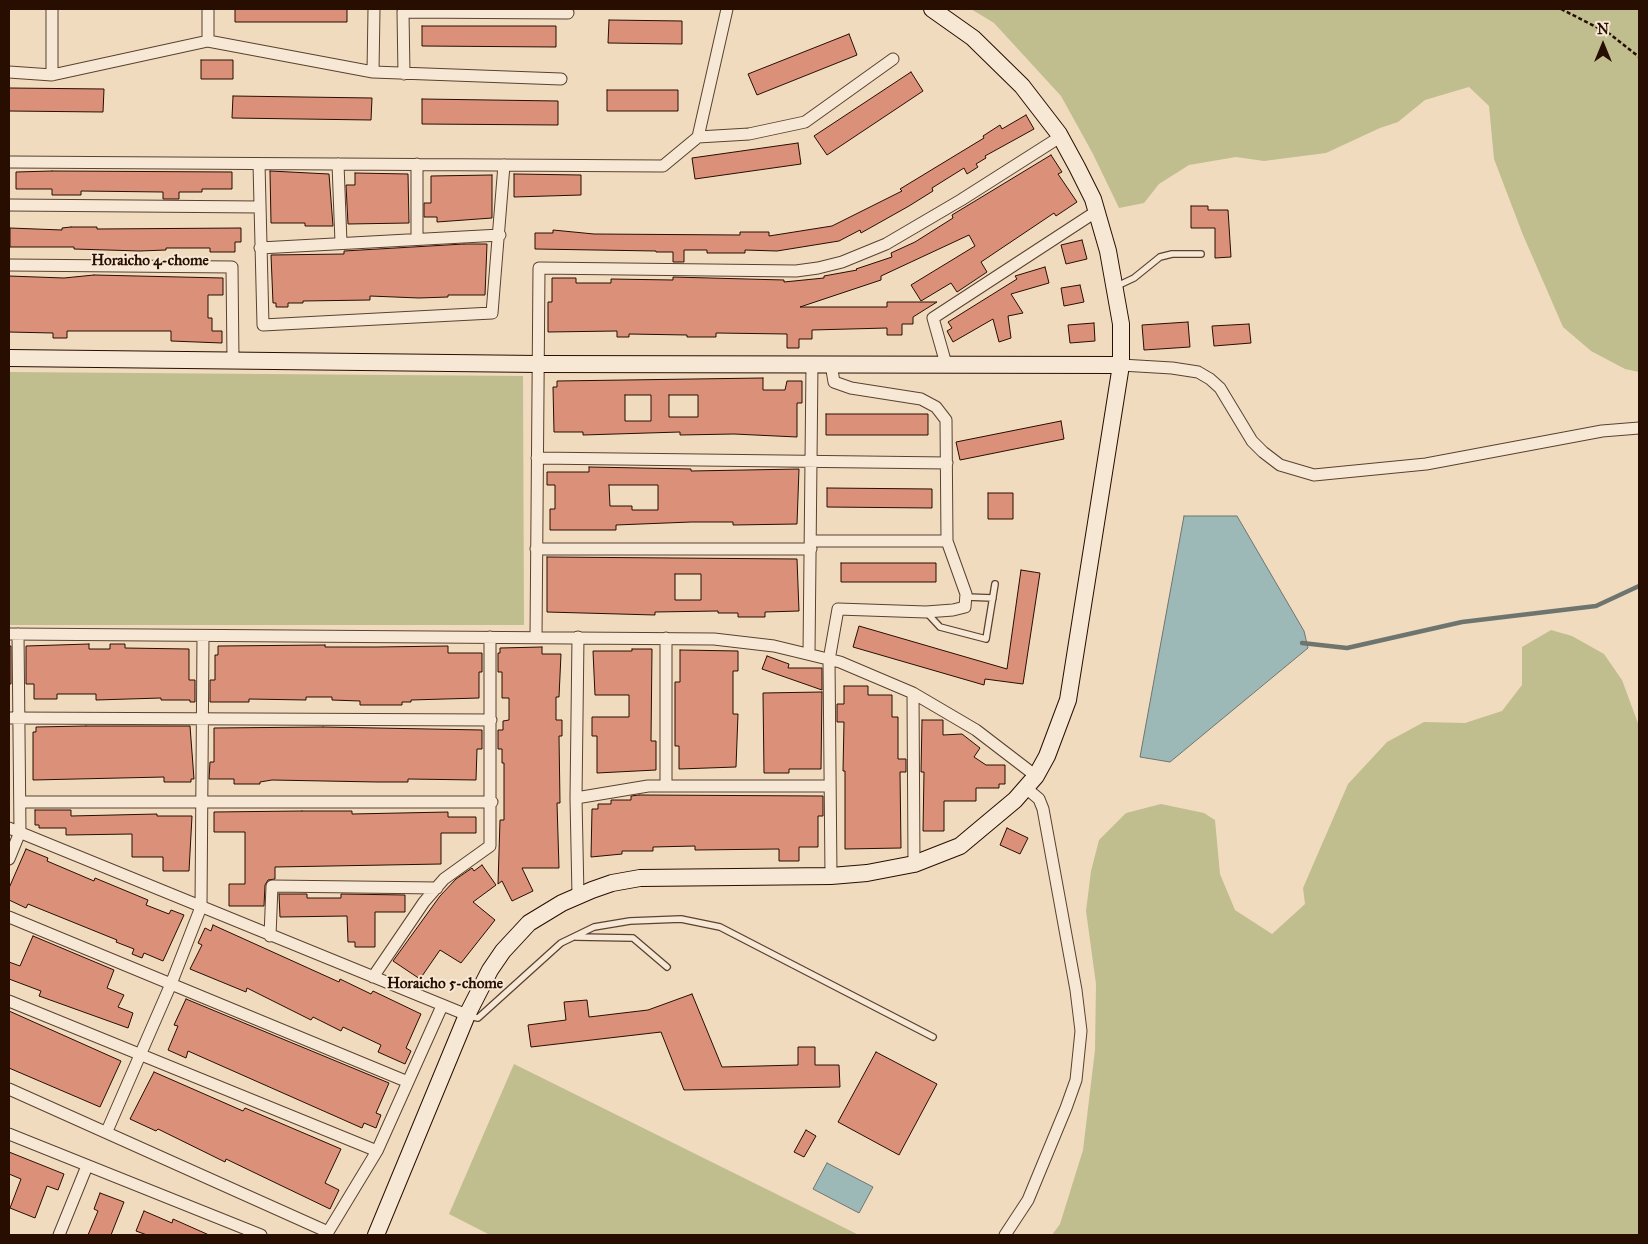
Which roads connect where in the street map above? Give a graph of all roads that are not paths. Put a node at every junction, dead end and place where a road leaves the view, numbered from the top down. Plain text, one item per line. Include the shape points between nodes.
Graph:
1 (52, 9) edge
2 (208, 9) edge
3 (374, 9) edge
4 (727, 9) edge
5 (932, 9) edge
6 (568, 13) dead end
7 (208, 41) junction
8 (893, 58) dead end
9 (9, 72) edge
10 (373, 72) junction
11 (404, 74) junction
12 (52, 75) junction
13 (561, 80) dead end
14 (698, 136) junction
15 (1060, 137) junction
16 (9, 162) edge
17 (259, 164) junction
18 (338, 164) junction
19 (417, 164) junction
20 (504, 165) junction
21 (9, 204) edge
22 (260, 207) junction
23 (1097, 212) junction
24 (500, 235) junction
25 (417, 239) junction
26 (341, 243) junction
27 (260, 248) junction
28 (1200, 254) dead end
29 (9, 265) edge
30 (1115, 287) junction
31 (9, 358) edge
32 (233, 360) junction
33 (538, 364) junction
34 (812, 364) junction
35 (831, 364) junction
36 (946, 364) junction
37 (1120, 365) junction
38 (1639, 428) edge
39 (538, 458) junction
40 (811, 461) junction
41 (947, 463) junction
42 (947, 542) junction
43 (811, 545) junction
44 (536, 549) junction
45 (995, 584) dead end
46 (966, 597) junction
47 (993, 598) junction
48 (926, 612) junction
49 (14, 634) edge
50 (203, 636) junction
51 (490, 637) junction
52 (536, 637) junction
53 (578, 637) junction
54 (666, 638) junction
55 (809, 653) junction
56 (829, 660) junction
57 (913, 693) junction
58 (14, 718) edge
59 (202, 719) junction
60 (491, 720) junction
61 (1031, 782) junction
62 (666, 786) junction
63 (830, 786) junction
64 (576, 798) junction
65 (20, 802) junction
66 (202, 802) junction
67 (492, 802) junction
68 (9, 828) edge
69 (20, 832) junction
70 (9, 859) edge
71 (914, 864) junction
72 (831, 876) junction
73 (437, 888) junction
74 (578, 896) junction
75 (200, 907) junction
76 (9, 918) edge
77 (270, 936) junction
78 (574, 938) junction
79 (666, 967) dead end
80 (373, 977) junction
81 (171, 984) junction
82 (9, 1001) edge
83 (442, 1006) junction
84 (467, 1015) junction
85 (932, 1037) dead end
86 (140, 1056) junction
87 (408, 1082) junction
88 (9, 1088) edge
89 (106, 1131) junction
90 (9, 1134) edge
91 (377, 1151) junction
92 (87, 1166) junction
93 (59, 1235) edge
94 (261, 1235) edge
95 (376, 1235) edge
96 (1005, 1235) edge

1 - 12 street
2 - 7 street
3 - 10 street
4 - 14 street
5 - 15 street via 998,60 1028,93
6 - 11 street via 403,12
7 - 10 street
7 - 12 street
8 - 14 street via 805,122 749,134
9 - 12 street
10 - 11 street
11 - 13 street
14 - 20 street via 663,166
15 - 23 street
15 - 33 street via 886,244 842,262 796,271 539,268
16 - 17 street
17 - 18 street
17 - 22 street
18 - 19 street
18 - 26 street
19 - 20 street
19 - 25 street
20 - 24 street
21 - 22 street
22 - 27 street
23 - 30 street
23 - 36 street via 933,318
24 - 25 street
24 - 27 street via 492,313 422,317 263,325
25 - 26 street
26 - 27 street
28 - 30 lane via 1160,257 1134,278
29 - 32 street via 232,267
30 - 37 street via 1121,324
31 - 32 street
32 - 33 street
33 - 34 street
33 - 39 street
34 - 35 street
34 - 40 street
35 - 36 street
35 - 41 street via 834,382 851,388 906,395 936,407 946,420
36 - 37 street
37 - 38 street via 1198,372 1220,388 1252,441 1263,452 1280,465 1314,475 1426,464 1602,431
37 - 61 street via 1068,700 1047,756
39 - 40 street
39 - 44 street
40 - 41 street
40 - 43 street
41 - 42 street
42 - 43 street
42 - 46 street
43 - 44 street
43 - 55 street
44 - 52 street
45 - 47 lane
46 - 47 lane
46 - 48 street via 965,608
47 - 48 lane via 986,639 940,627
48 - 56 street via 838,609
49 - 50 street
49 - 58 street
50 - 51 street
50 - 59 street
51 - 52 street
51 - 60 street
52 - 53 street
53 - 54 street
53 - 64 street
54 - 55 street via 714,639
54 - 62 street
55 - 56 street
56 - 57 street
56 - 63 street
57 - 61 street via 976,730
57 - 71 street
58 - 59 street
58 - 65 street
59 - 60 street
59 - 66 street
60 - 67 street
61 - 71 street via 960,846
61 - 96 street via 1043,809 1081,1031 1076,1080 1066,1108 1028,1200
62 - 63 street
62 - 64 street via 626,788
63 - 72 street
64 - 74 street
65 - 66 street
65 - 69 street
66 - 67 street
66 - 75 street
67 - 73 street via 490,846 461,865
68 - 69 street
69 - 70 street
69 - 75 street
71 - 72 street
72 - 74 street via 640,878 612,883
73 - 77 street via 272,886
73 - 80 street via 400,935
74 - 84 street via 544,913 520,931 490,970
75 - 77 street
75 - 81 street
76 - 81 street
77 - 80 street
78 - 79 lane via 633,938
78 - 84 lane via 544,956 478,1018
78 - 85 lane via 594,927 630,920 702,922 720,927
80 - 83 street
81 - 86 street
81 - 87 street
82 - 86 street
83 - 84 street
83 - 87 street
84 - 95 street
86 - 89 street
86 - 91 street
87 - 91 street
88 - 89 street
89 - 91 street via 328,1232
90 - 92 street
92 - 93 street
92 - 94 street

